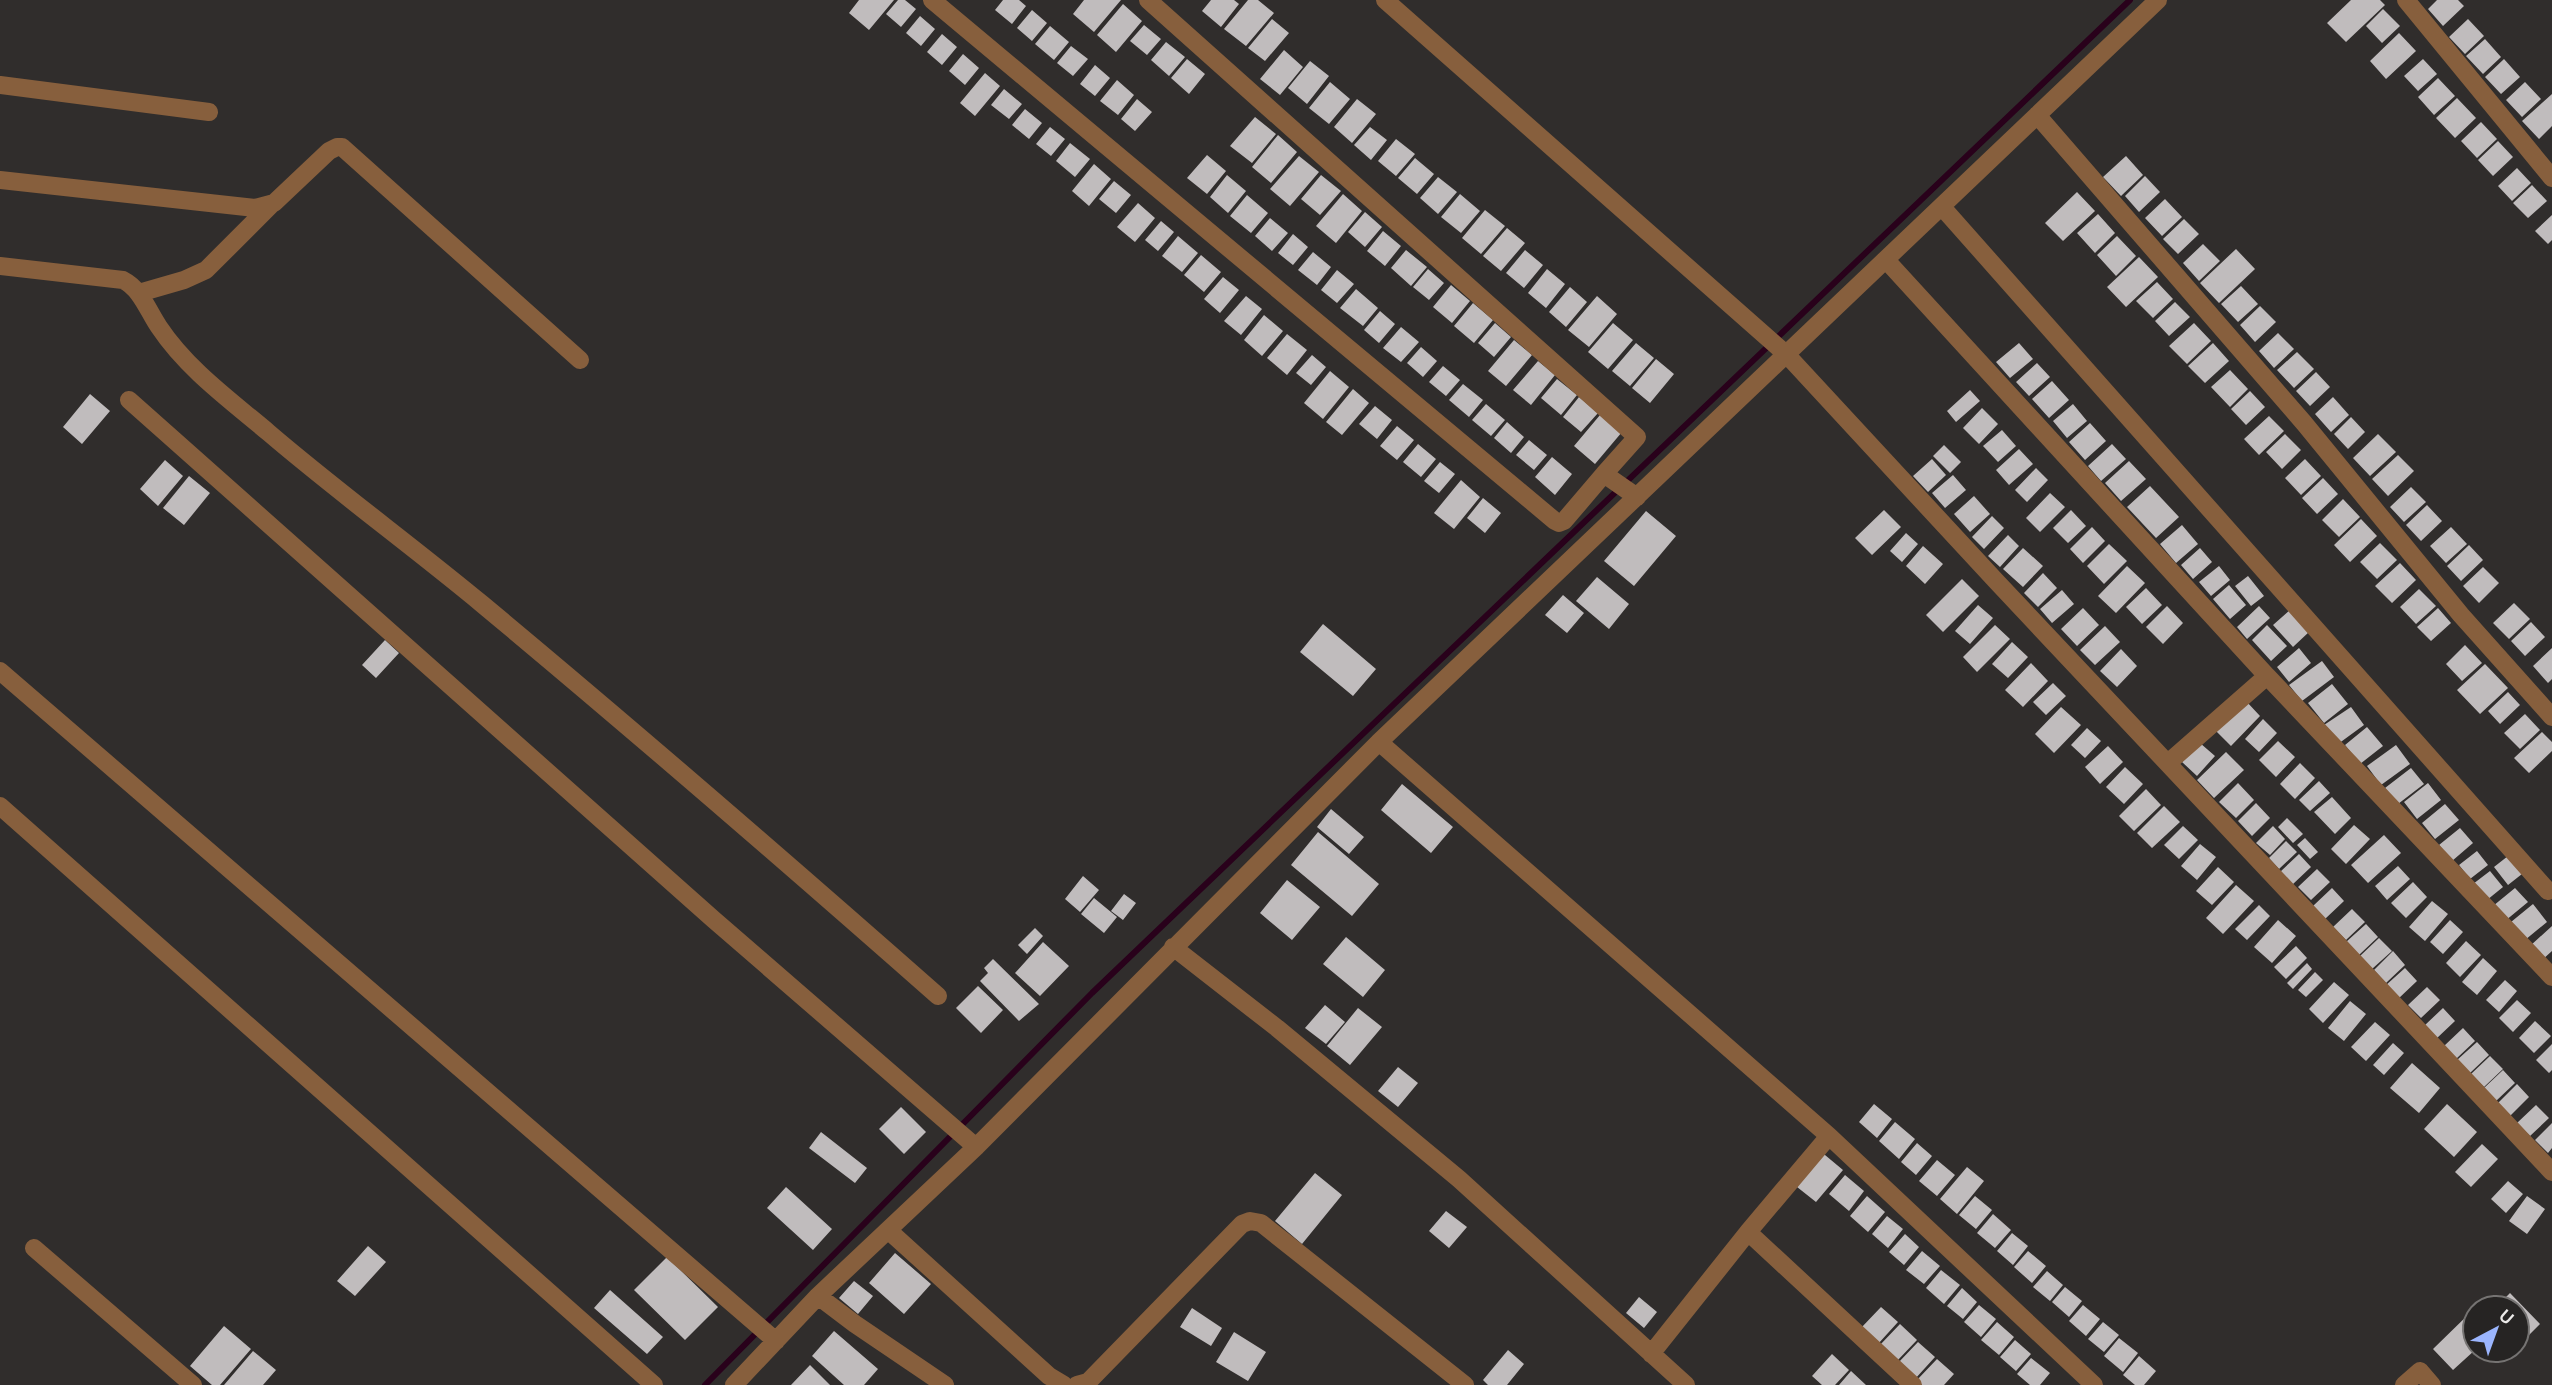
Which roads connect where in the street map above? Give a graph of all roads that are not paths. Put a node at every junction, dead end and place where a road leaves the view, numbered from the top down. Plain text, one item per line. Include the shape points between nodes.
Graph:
1 (932, 0) edge
2 (1148, 0) edge
3 (1385, 0) edge
4 (2158, 0) edge
5 (2406, 0) edge
6 (0, 85) edge
7 (209, 112) dead end
8 (2037, 115) junction
9 (2552, 178) edge
10 (0, 180) edge
11 (274, 203) junction
12 (1941, 206) junction
13 (1886, 260) junction
14 (0, 266) edge
15 (138, 293) junction
16 (1787, 355) junction
17 (580, 360) dead end
18 (129, 400) dead end
19 (1607, 478) junction
20 (1634, 494) junction
21 (0, 671) edge
22 (2267, 676) junction
23 (2552, 717) edge
24 (1379, 742) junction
25 (2168, 762) junction
26 (0, 806) edge
27 (2549, 891) dead end
28 (1173, 947) junction
29 (2552, 977) edge
30 (938, 996) dead end
31 (1829, 1136) junction
32 (972, 1144) junction
33 (2552, 1172) edge
34 (888, 1230) junction
35 (1748, 1233) junction
36 (34, 1248) dead end
37 (818, 1296) junction
38 (776, 1341) junction
39 (1651, 1354) junction
40 (192, 1385) edge
41 (654, 1385) edge
42 (734, 1385) edge
43 (945, 1385) edge
44 (1065, 1385) edge
45 (1077, 1385) edge
46 (1465, 1385) edge
47 (1686, 1385) edge
48 (1913, 1385) edge
49 (2094, 1385) edge
50 (2404, 1385) edge
51 (2432, 1385) edge

1 - 19 street via 1555,521 1564,521
2 - 19 street via 1637,437
3 - 16 street
4 - 8 street
5 - 9 street
6 - 7 street
8 - 12 street
8 - 23 street
10 - 11 street via 255,208
11 - 15 street via 206,270
11 - 17 street via 329,151 342,147
12 - 13 street
12 - 27 street
13 - 16 street
13 - 22 street
14 - 15 street via 123,280
15 - 30 street via 163,334 204,377 705,791
16 - 20 street
16 - 25 street
18 - 32 street
19 - 20 street
20 - 24 street
21 - 38 street
22 - 25 street
22 - 29 street
24 - 28 street
24 - 31 street
25 - 33 street
26 - 41 street
28 - 32 street
28 - 39 street via 1459,1180
31 - 35 street
31 - 49 street
32 - 34 street
34 - 37 street
34 - 44 street via 1049,1376
35 - 39 street
35 - 48 street
36 - 40 street
37 - 38 street
37 - 43 street
38 - 42 street
39 - 47 street
45 - 46 street via 1088,1382 1242,1224 1250,1221 1261,1223
50 - 51 street via 2420,1371

